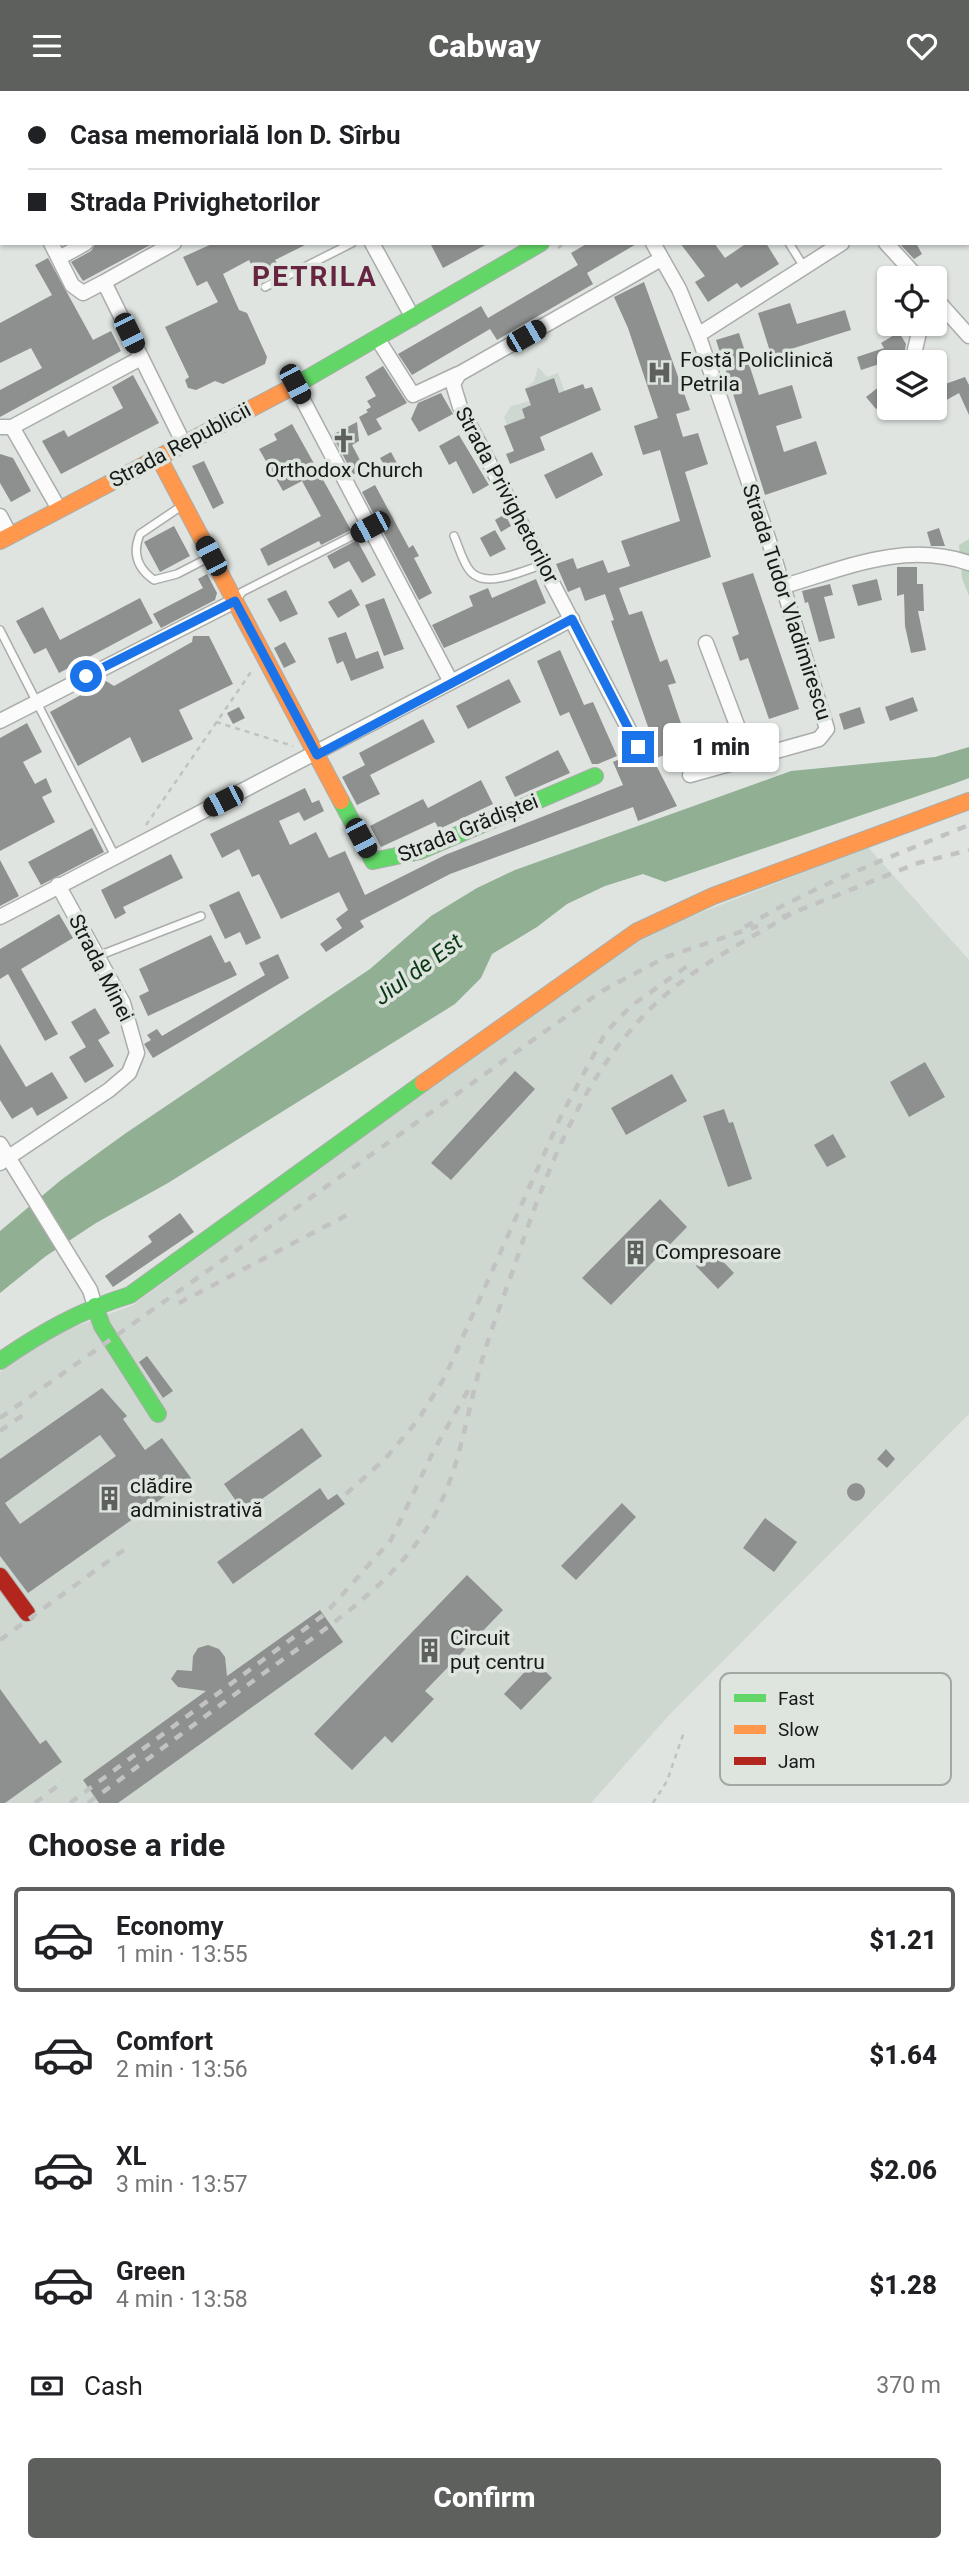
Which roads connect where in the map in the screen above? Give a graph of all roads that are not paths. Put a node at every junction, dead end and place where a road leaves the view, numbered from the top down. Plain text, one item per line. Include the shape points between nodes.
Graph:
1 (52, 245) edge
2 (82, 245) edge
3 (170, 245) edge
4 (348, 245) edge
5 (373, 245) edge
6 (538, 245) edge
7 (654, 245) edge
8 (790, 245) edge
9 (839, 245) edge
10 (888, 245) edge
11 (59, 258) junction
12 (661, 259) junction
13 (907, 266) edge
14 (805, 268) junction
15 (104, 282) junction
16 (265, 287) dead end
17 (947, 311) edge
18 (413, 318) junction
19 (698, 335) junction
20 (969, 336) edge
21 (377, 338) junction
22 (141, 358) junction
23 (459, 374) junction
24 (295, 384) junction
25 (6, 427) edge
26 (184, 444) junction
27 (159, 458) junction
28 (184, 504) junction
29 (60, 509) junction
30 (0, 516) edge
31 (370, 527) junction
32 (454, 536) dead end
33 (5, 538) edge
34 (211, 556) junction
35 (969, 563) edge
36 (544, 564) junction
37 (784, 586) junction
38 (235, 601) junction
39 (572, 619) junction
40 (0, 630) edge
41 (706, 643) dead end
42 (452, 682) junction
43 (37, 701) junction
44 (0, 721) edge
45 (638, 747) dead end
46 (317, 755) junction
47 (749, 757) junction
48 (690, 775) dead end
49 (595, 776) dead end
50 (969, 801) edge
51 (115, 856) junction
52 (58, 885) junction
53 (201, 916) dead end
54 (0, 917) edge
55 (99, 956) junction
56 (2, 1151) edge
57 (95, 1306) junction
58 (0, 1361) edge
59 (158, 1414) dead end
60 (0, 1576) edge
61 (27, 1613) dead end

1 - 11 street
2 - 11 street
3 - 15 street
4 - 16 lane
5 - 18 street
6 - 18 street, Strada Republicii
7 - 12 street, Strada Tudor Vladimirescu
8 - 14 lane
9 - 14 street
10 - 13 street
11 - 15 street via 72,285 83,293
12 - 19 street, Strada Tudor Vladimirescu
12 - 23 street, Strada Privighetorilor
14 - 19 street
15 - 22 street
17 - 20 street
18 - 21 street, Strada Republicii
19 - 37 street, Strada Tudor Vladimirescu
21 - 23 street via 413,395
21 - 24 street, Strada Republicii
22 - 25 street
22 - 26 street
23 - 36 street, Strada Privighetorilor via 453,384 457,400
24 - 26 street, Strada Republicii
24 - 31 street
25 - 29 street
26 - 27 street, Strada Republicii
27 - 28 street, Strada Grădiștei
27 - 29 street, Strada Republicii
28 - 34 street, Strada Grădiștei
28 - 34 lane via 140,534 139,565 154,580
29 - 33 street, Strada Republicii
30 - 33 street
31 - 38 lane via 242,591
31 - 42 street
32 - 36 lane via 468,569 480,577 499,577
34 - 38 street, Strada Grădiștei
35 - 37 street via 949,556 897,553
36 - 39 street, Strada Privighetorilor
37 - 47 street, Strada Tudor Vladimirescu via 828,729 819,739
38 - 43 street
38 - 46 street, Strada Grădiștei
39 - 42 street
39 - 45 street, Strada Privighetorilor
40 - 43 lane
41 - 47 street
42 - 46 street
43 - 44 street
43 - 51 lane
46 - 49 street, Strada Grădiștei via 373,861 421,851
46 - 51 street
47 - 48 street, Strada Tudor Vladimirescu
50 - 57 street via 726,891 636,932 169,1269 130,1295
51 - 52 street
52 - 54 street
52 - 55 street, Strada Minei
53 - 55 lane
55 - 56 street, Strada Minei via 134,1033 137,1053 129,1073 109,1090
56 - 57 street, Strada Minei via 90,1290
57 - 58 street via 46,1329
57 - 59 street via 102,1326
60 - 61 street

